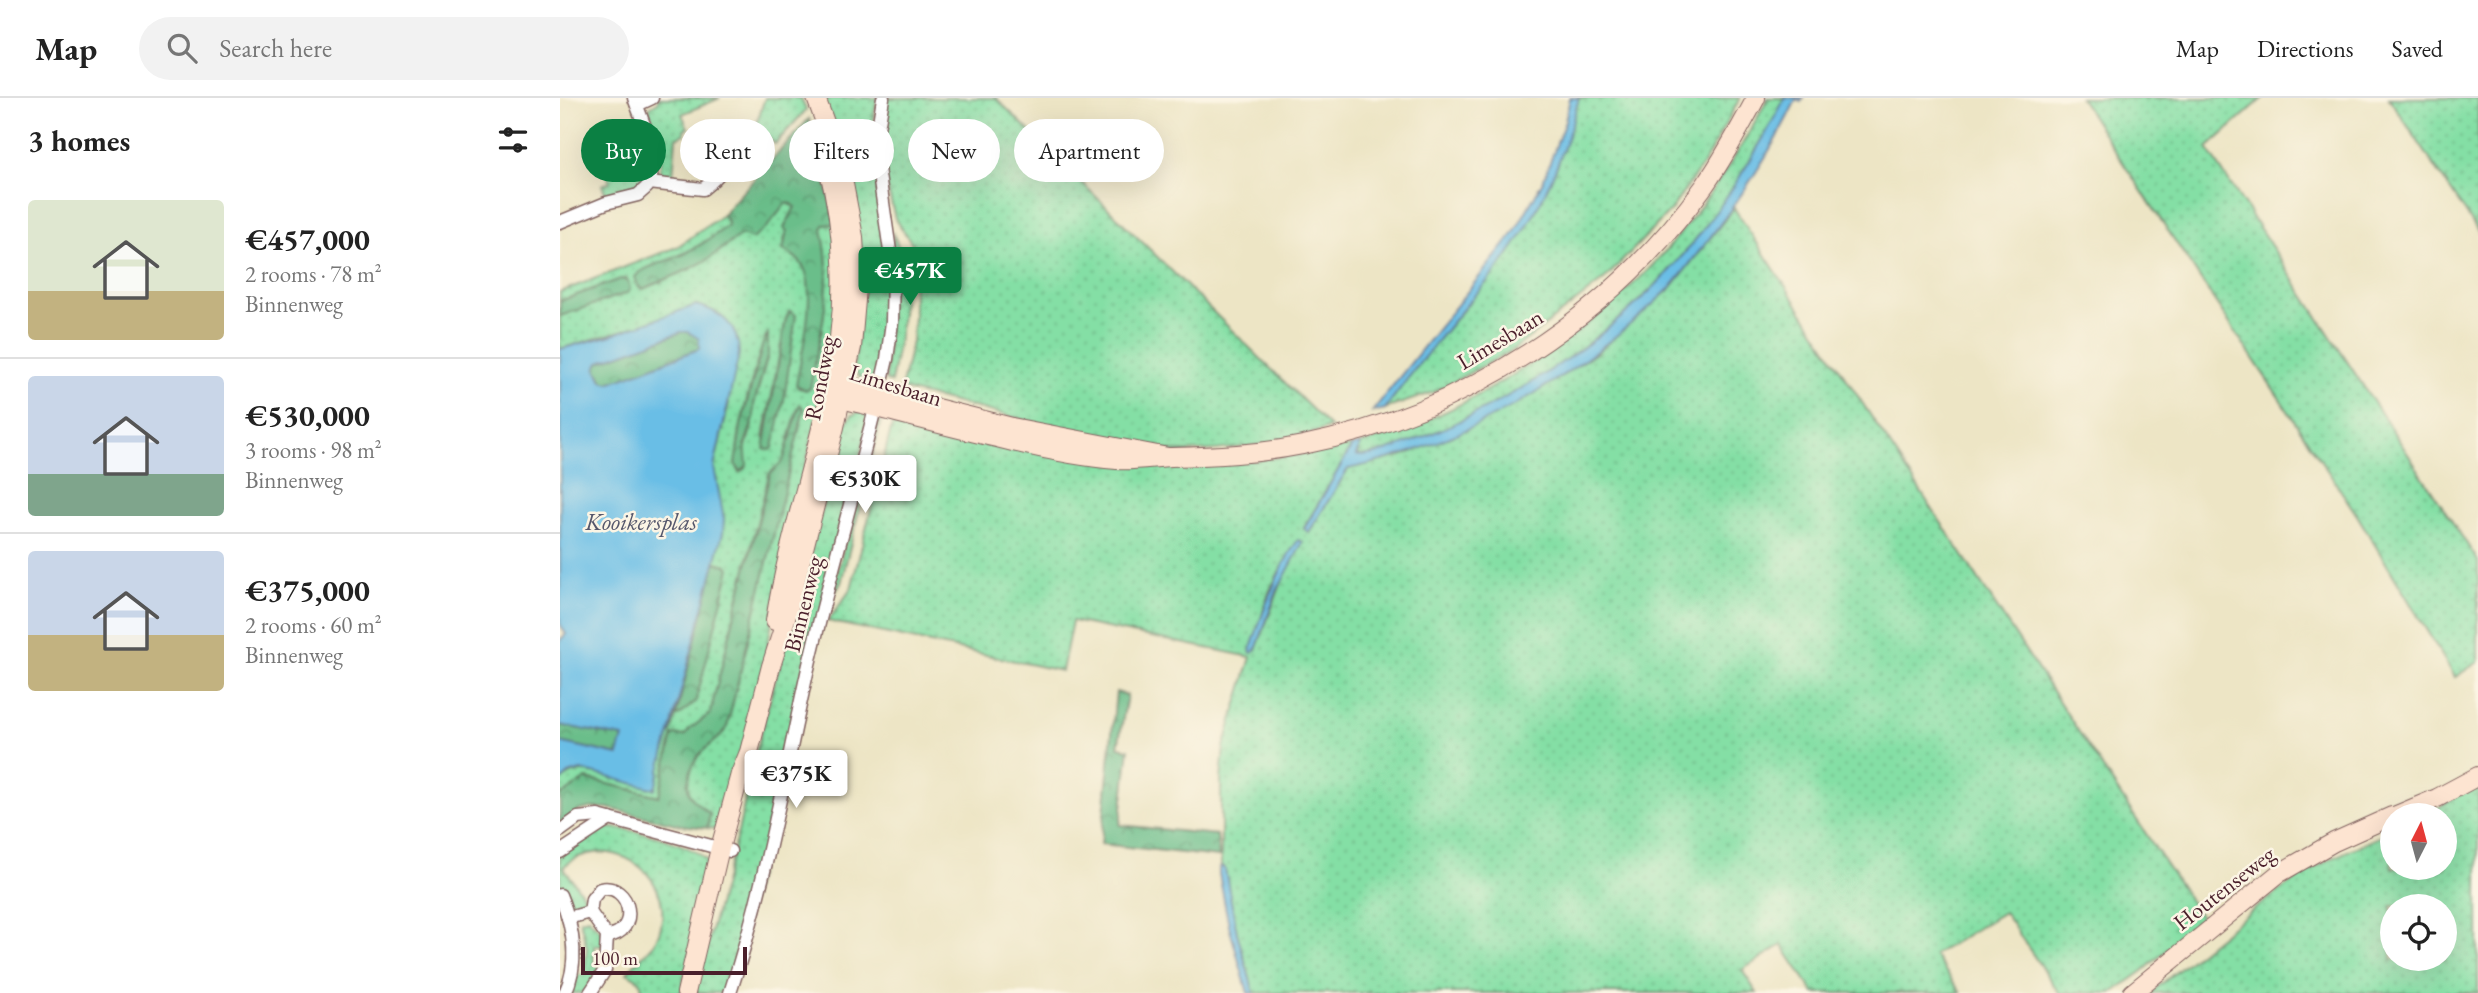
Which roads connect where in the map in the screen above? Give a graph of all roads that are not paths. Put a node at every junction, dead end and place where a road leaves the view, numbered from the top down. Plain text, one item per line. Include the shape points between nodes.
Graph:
1 (652, 98) edge
2 (804, 98) edge
3 (816, 98) edge
4 (883, 98) edge
5 (1756, 98) edge
6 (635, 101) edge
7 (710, 182) edge
8 (649, 183) junction
9 (560, 222) edge
10 (839, 391) junction
11 (888, 403) junction
12 (2478, 776) edge
13 (2425, 803) edge
14 (610, 819) junction
15 (2380, 822) edge
16 (560, 831) edge
17 (725, 850) junction
18 (560, 852) edge
19 (560, 895) edge
20 (590, 912) junction
21 (568, 918) junction
22 (607, 936) junction
23 (565, 993) edge
24 (590, 993) edge
25 (688, 993) edge
26 (730, 993) edge
27 (2132, 993) edge

1 - 6 street
2 - 10 main road, Rondweg via 829,170 840,237
3 - 10 main road, Rondweg via 839,163 854,237 856,310
4 - 11 street, Binnenweg via 876,154 894,288
5 - 11 main road, Limesbaan via 1705,184 1618,285 1522,357 1438,402 1384,424 1302,446 1118,460 1070,454
6 - 8 street via 654,151
7 - 8 street via 703,189
8 - 9 street via 638,195
10 - 11 main road, Limesbaan
10 - 17 main road, Rondweg via 783,632 740,774
11 - 26 street, Binnenweg via 807,672 768,860
12 - 13 main road, Houtenseweg
14 - 16 street via 584,816
14 - 17 street
14 - 18 street
15 - 27 main road, Houtenseweg via 2278,873
17 - 25 main road, Rondweg
19 - 21 street
20 - 21 street
20 - 22 street
20 - 22 street via 600,889 622,895 628,911 626,925
21 - 23 street via 573,960
22 - 24 street via 605,970

